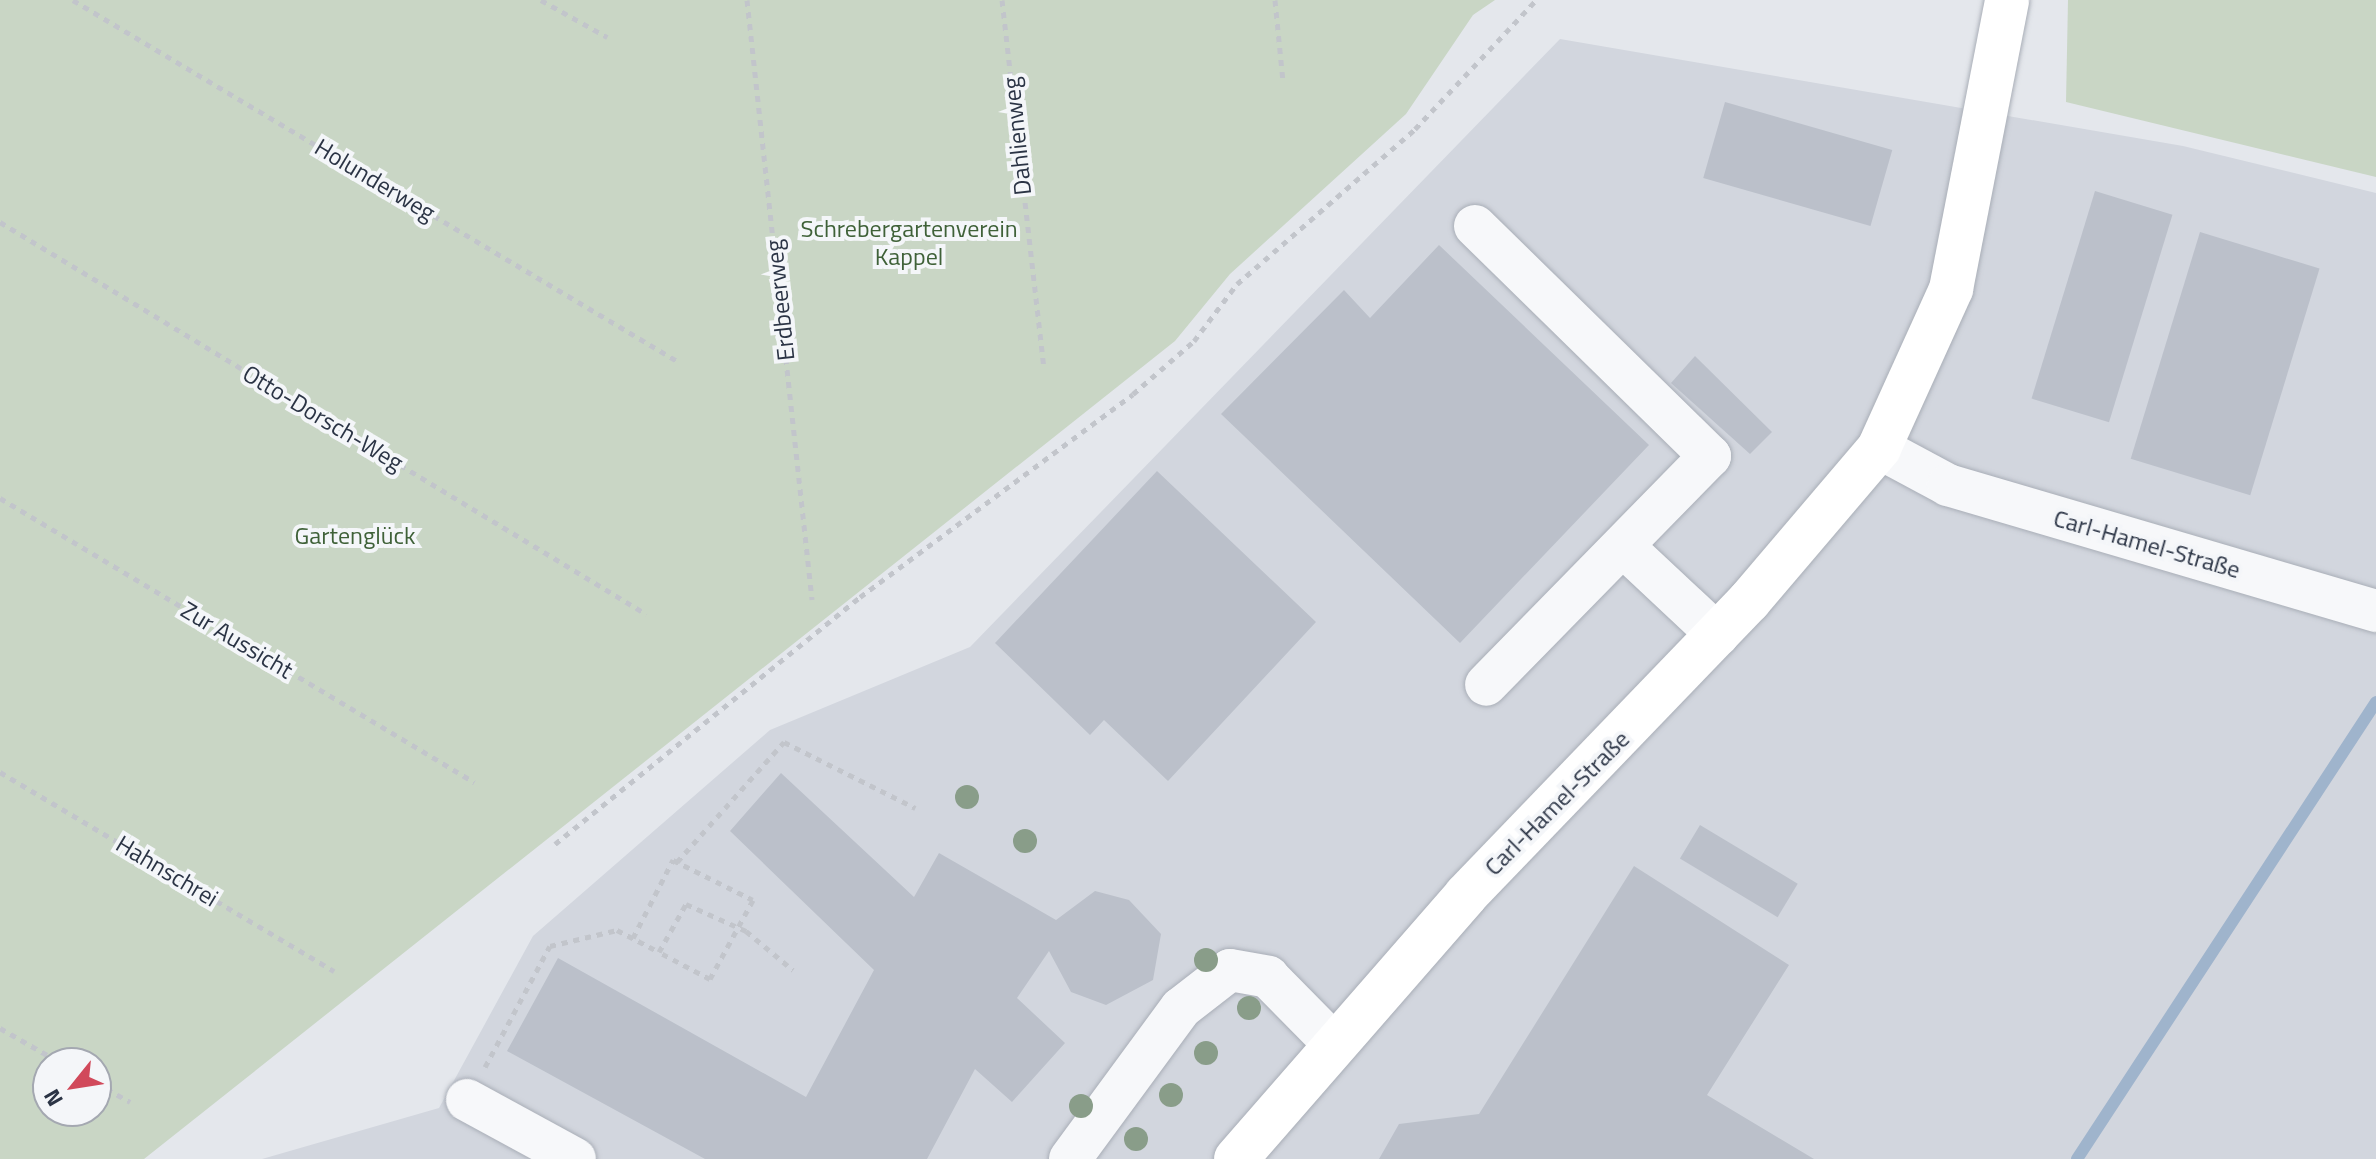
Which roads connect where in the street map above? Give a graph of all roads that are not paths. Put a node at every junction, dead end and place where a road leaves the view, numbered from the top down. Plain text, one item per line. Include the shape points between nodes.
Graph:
1 (2007, 0) edge
2 (1475, 226) dead end
3 (1879, 448) junction
4 (1626, 549) junction
5 (2376, 611) edge
6 (1718, 635) junction
7 (1486, 685) dead end
8 (1333, 1043) junction
9 (467, 1100) road end
10 (575, 1159) edge
11 (1070, 1159) edge
12 (1236, 1159) edge

1 - 3 main road, Carl-Hamel-Straße via 1951,289
2 - 4 street via 1710,456
3 - 5 street, Carl-Hamel-Straße via 1958,488
3 - 6 main road, Carl-Hamel-Straße
4 - 6 street
4 - 7 street
6 - 8 main road, Carl-Hamel-Straße
8 - 11 street via 1268,977 1230,970 1181,1008
8 - 12 main road, Carl-Hamel-Straße
9 - 10 street

